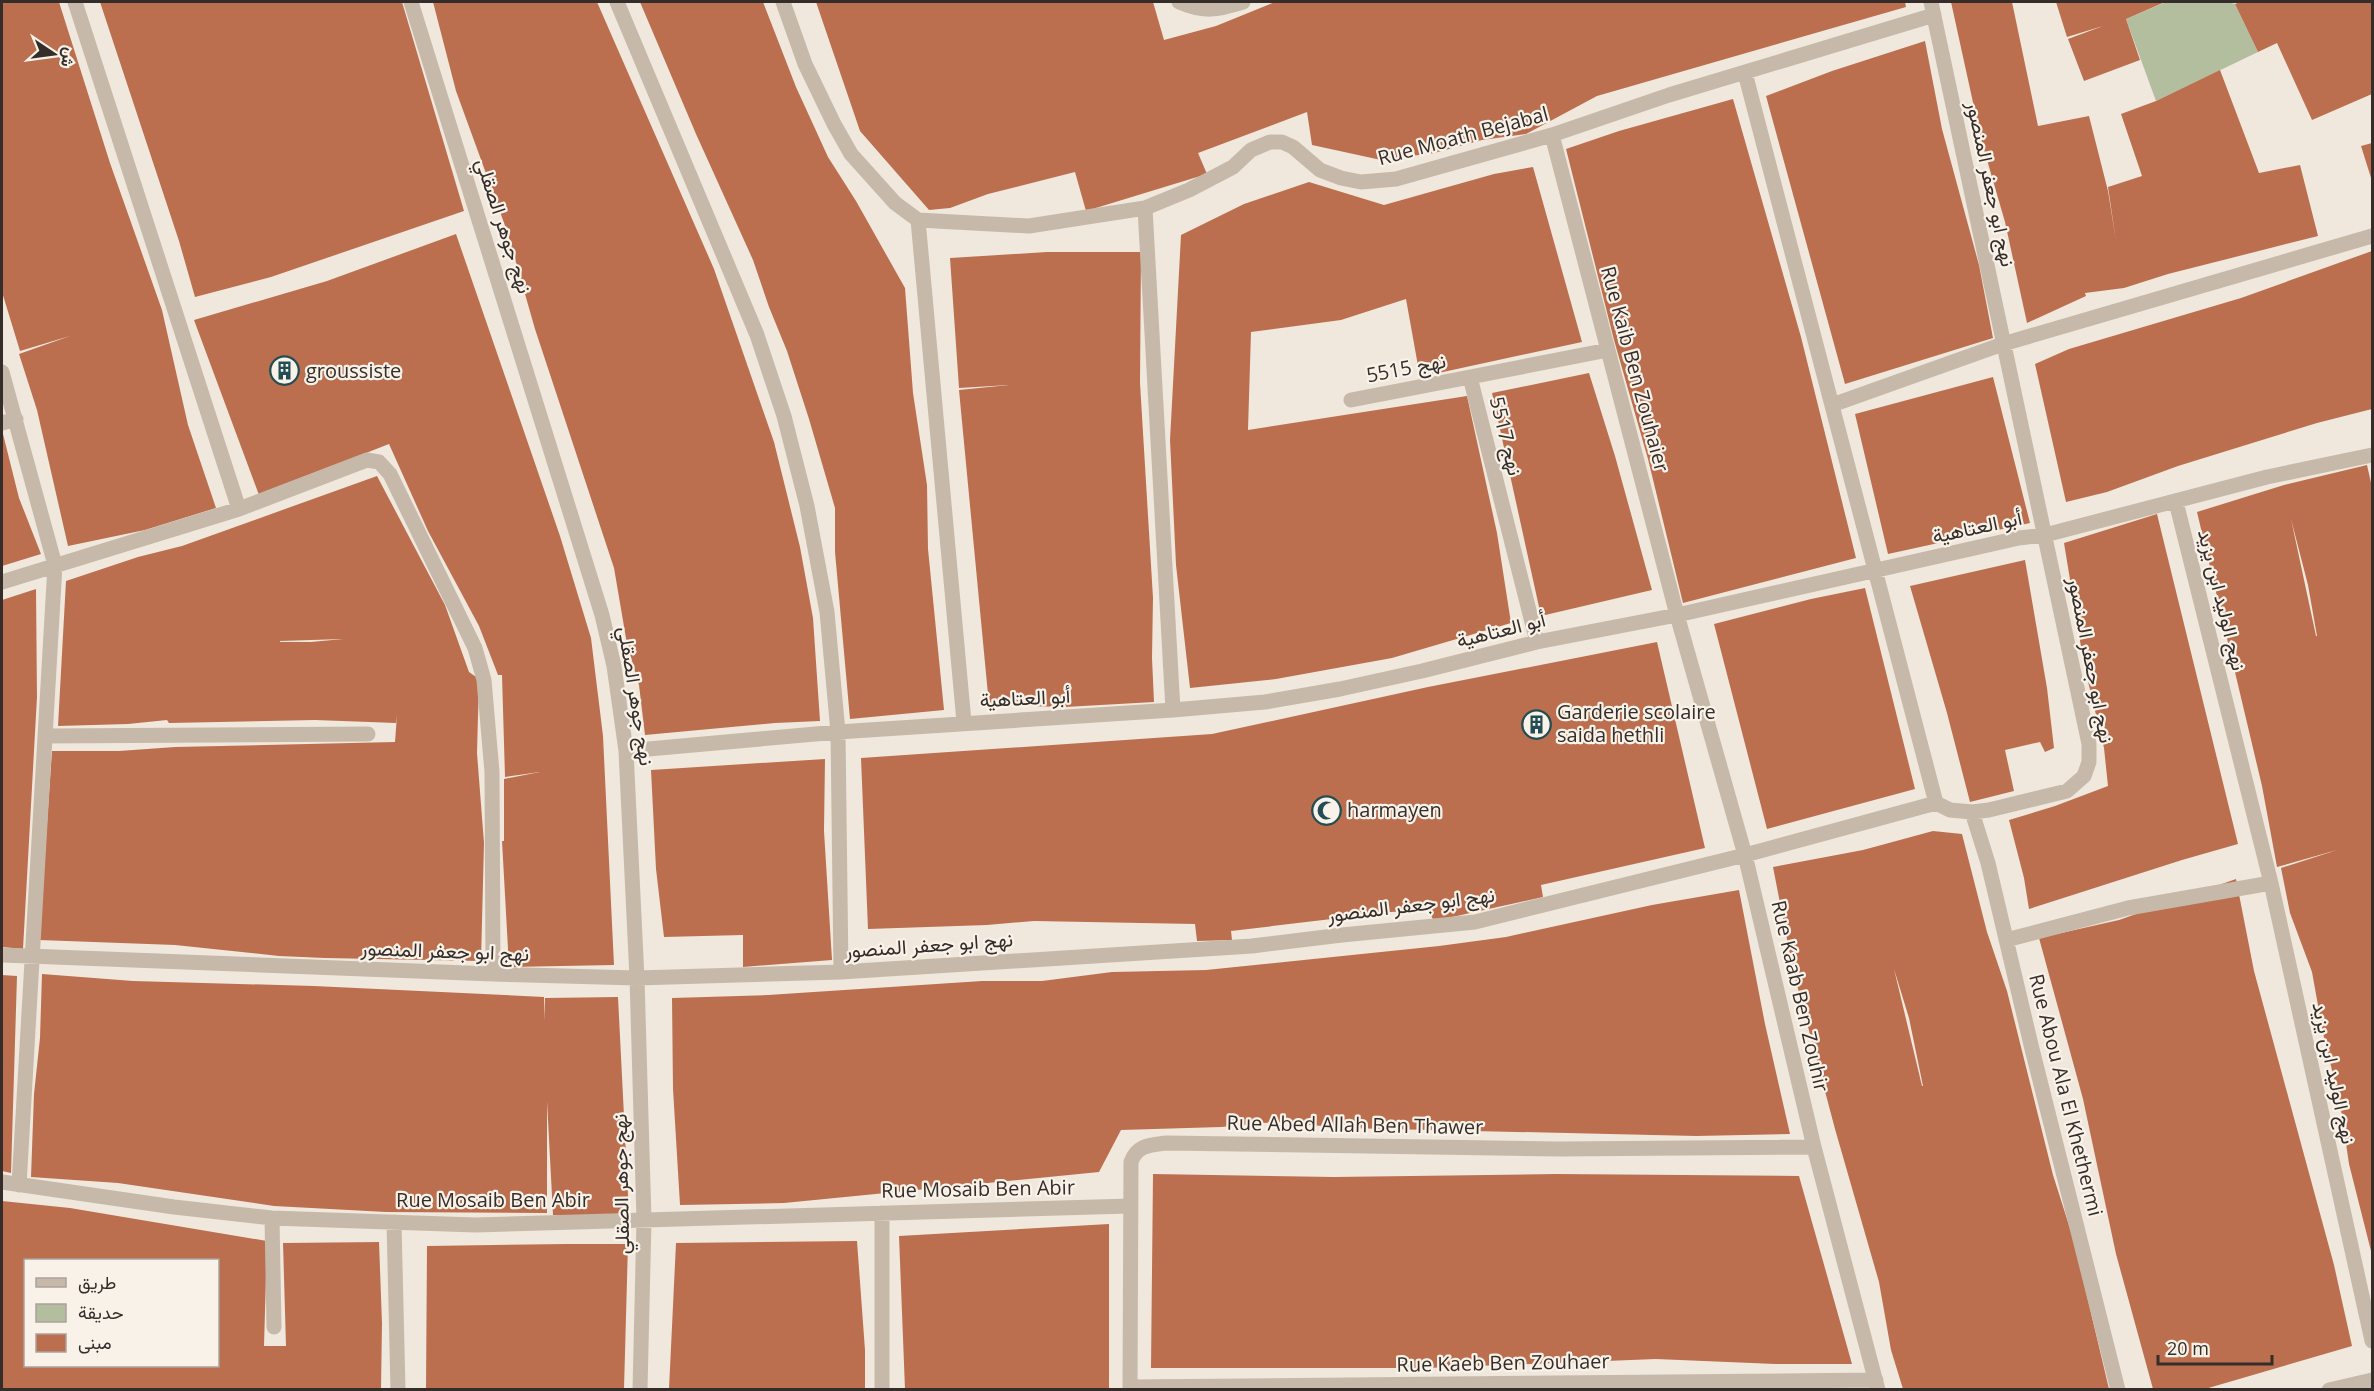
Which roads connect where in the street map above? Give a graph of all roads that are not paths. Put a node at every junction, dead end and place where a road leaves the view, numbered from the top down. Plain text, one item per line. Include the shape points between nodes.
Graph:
1 (75, 2) edge
2 (411, 2) edge
3 (617, 2) edge
4 (783, 2) edge
5 (1179, 2) edge
6 (1243, 2) edge
7 (1933, 8) edge
8 (1745, 73) junction
9 (1552, 135) junction
10 (1145, 208) junction
11 (918, 220) junction
12 (2373, 236) edge
13 (2003, 344) junction
14 (1608, 350) junction
15 (2, 372) edge
16 (1470, 377) junction
17 (1351, 400) dead end
18 (1832, 405) junction
19 (9, 421) edge
20 (2373, 455) edge
21 (2176, 502) junction
22 (239, 509) junction
23 (2045, 535) junction
24 (55, 565) junction
25 (1875, 570) junction
26 (2, 582) edge
27 (1677, 615) junction
28 (1537, 642) junction
29 (1173, 710) junction
30 (964, 722) junction
31 (838, 732) junction
32 (368, 734) dead end
33 (46, 736) junction
34 (626, 751) junction
35 (1936, 804) junction
36 (1972, 812) junction
37 (1744, 855) junction
38 (2271, 883) junction
39 (2006, 940) junction
40 (2, 955) edge
41 (33, 957) junction
42 (841, 972) junction
43 (493, 974) junction
44 (637, 978) junction
45 (1814, 1147) junction
46 (2, 1182) edge
47 (19, 1185) junction
48 (1130, 1206) junction
49 (882, 1213) junction
50 (273, 1218) junction
51 (644, 1220) junction
52 (394, 1222) junction
53 (274, 1327) dead end
54 (2373, 1341) edge
55 (2373, 1380) edge
56 (1877, 1385) edge
57 (1733, 1386) edge
58 (1130, 1388) edge
59 (398, 1389) edge
60 (640, 1389) edge
61 (882, 1389) edge
62 (2118, 1389) edge
63 (2329, 1389) edge

1 - 22 street
2 - 34 street, نهج جوهر الصقلي via 602,615
3 - 31 street via 757,335 784,416 807,506 827,612
4 - 11 street via 805,64 851,154 895,203
5 - 6 street via 1219,10
7 - 8 street, Rue Moath Bejabal
7 - 13 street, نهج ابو جعفر المنصور
8 - 9 street, Rue Moath Bejabal
8 - 18 street
9 - 10 street, Rue Moath Bejabal via 1396,179 1361,182 1320,170 1293,147 1270,142 1251,150 1233,168
9 - 14 street, Rue Kaib Ben Zouhaier
10 - 11 street, Rue Moath Bejabal via 1029,226
10 - 29 street
11 - 30 street
12 - 13 street
13 - 18 street
13 - 23 street, نهج ابو جعفر المنصور
14 - 16 street, نهج 5517
14 - 27 street, Rue Kaib Ben Zouhaier
15 - 19 street
16 - 17 street, نهج 5515
16 - 28 street, نهج 5517
18 - 25 street
19 - 24 street
20 - 21 street, أبو العتاهية via 2267,477
21 - 23 street, أبو العتاهية
21 - 38 street, نهج الوليد ابن يزيد
22 - 24 street
22 - 43 street via 367,460 379,462 390,474 470,637 484,680 492,772
23 - 25 street, أبو العتاهية
23 - 36 street, نهج ابو جعفر المنصور via 2089,744 2089,762 2084,776 2067,791
24 - 26 street
24 - 33 street
25 - 27 street, أبو العتاهية
25 - 35 street
27 - 28 street, أبو العتاهية
27 - 37 street, Rue Kaib Ben Zouhaier
28 - 29 street, أبو العتاهية via 1340,689 1265,702
29 - 30 street, أبو العتاهية
30 - 31 street, أبو العتاهية
31 - 34 street, أبو العتاهية
31 - 42 street
32 - 33 street
33 - 41 street
34 - 44 street, نهج جوهر الصقلي
35 - 36 street, نهج ابو جعفر المنصور
35 - 37 street, نهج ابو جعفر المنصور
36 - 39 street, Rue Abou Ala El Khethermi
37 - 42 street, نهج ابو جعفر المنصور via 1475,922 1252,946
37 - 45 street, Rue Kaab Ben Zouhir
38 - 39 street via 2128,908
38 - 54 street, نهج الوليد ابن يزيد
39 - 62 street, Rue Abou Ala El Khethermi
40 - 41 street, نهج ابو جعفر المنصور
41 - 43 street, نهج ابو جعفر المنصور
41 - 47 street
42 - 44 street, نهج ابو جعفر المنصور
43 - 44 street, نهج ابو جعفر المنصور
44 - 51 street, نهج جوهر الصقلي
45 - 48 street, Rue Abed Allah Ben Thawer via 1559,1149 1166,1143 1146,1145 1134,1154
45 - 56 street, Rue Kaab Ben Zouhir
46 - 47 street, Rue Mosaib Ben Abir
47 - 50 street, Rue Mosaib Ben Abir
48 - 49 street, Rue Mosaib Ben Abir
48 - 58 street, Rue Abed Allah Ben Thawer
49 - 51 street, Rue Mosaib Ben Abir
49 - 61 street
50 - 52 street, Rue Mosaib Ben Abir
50 - 53 street
51 - 52 street, Rue Mosaib Ben Abir via 476,1225
51 - 60 street, نهج جوهر الصقلي
52 - 59 street
55 - 63 street
56 - 57 street, Rue Kaeb Ben Zouhaer
57 - 58 street, Rue Kaeb Ben Zouhaer

